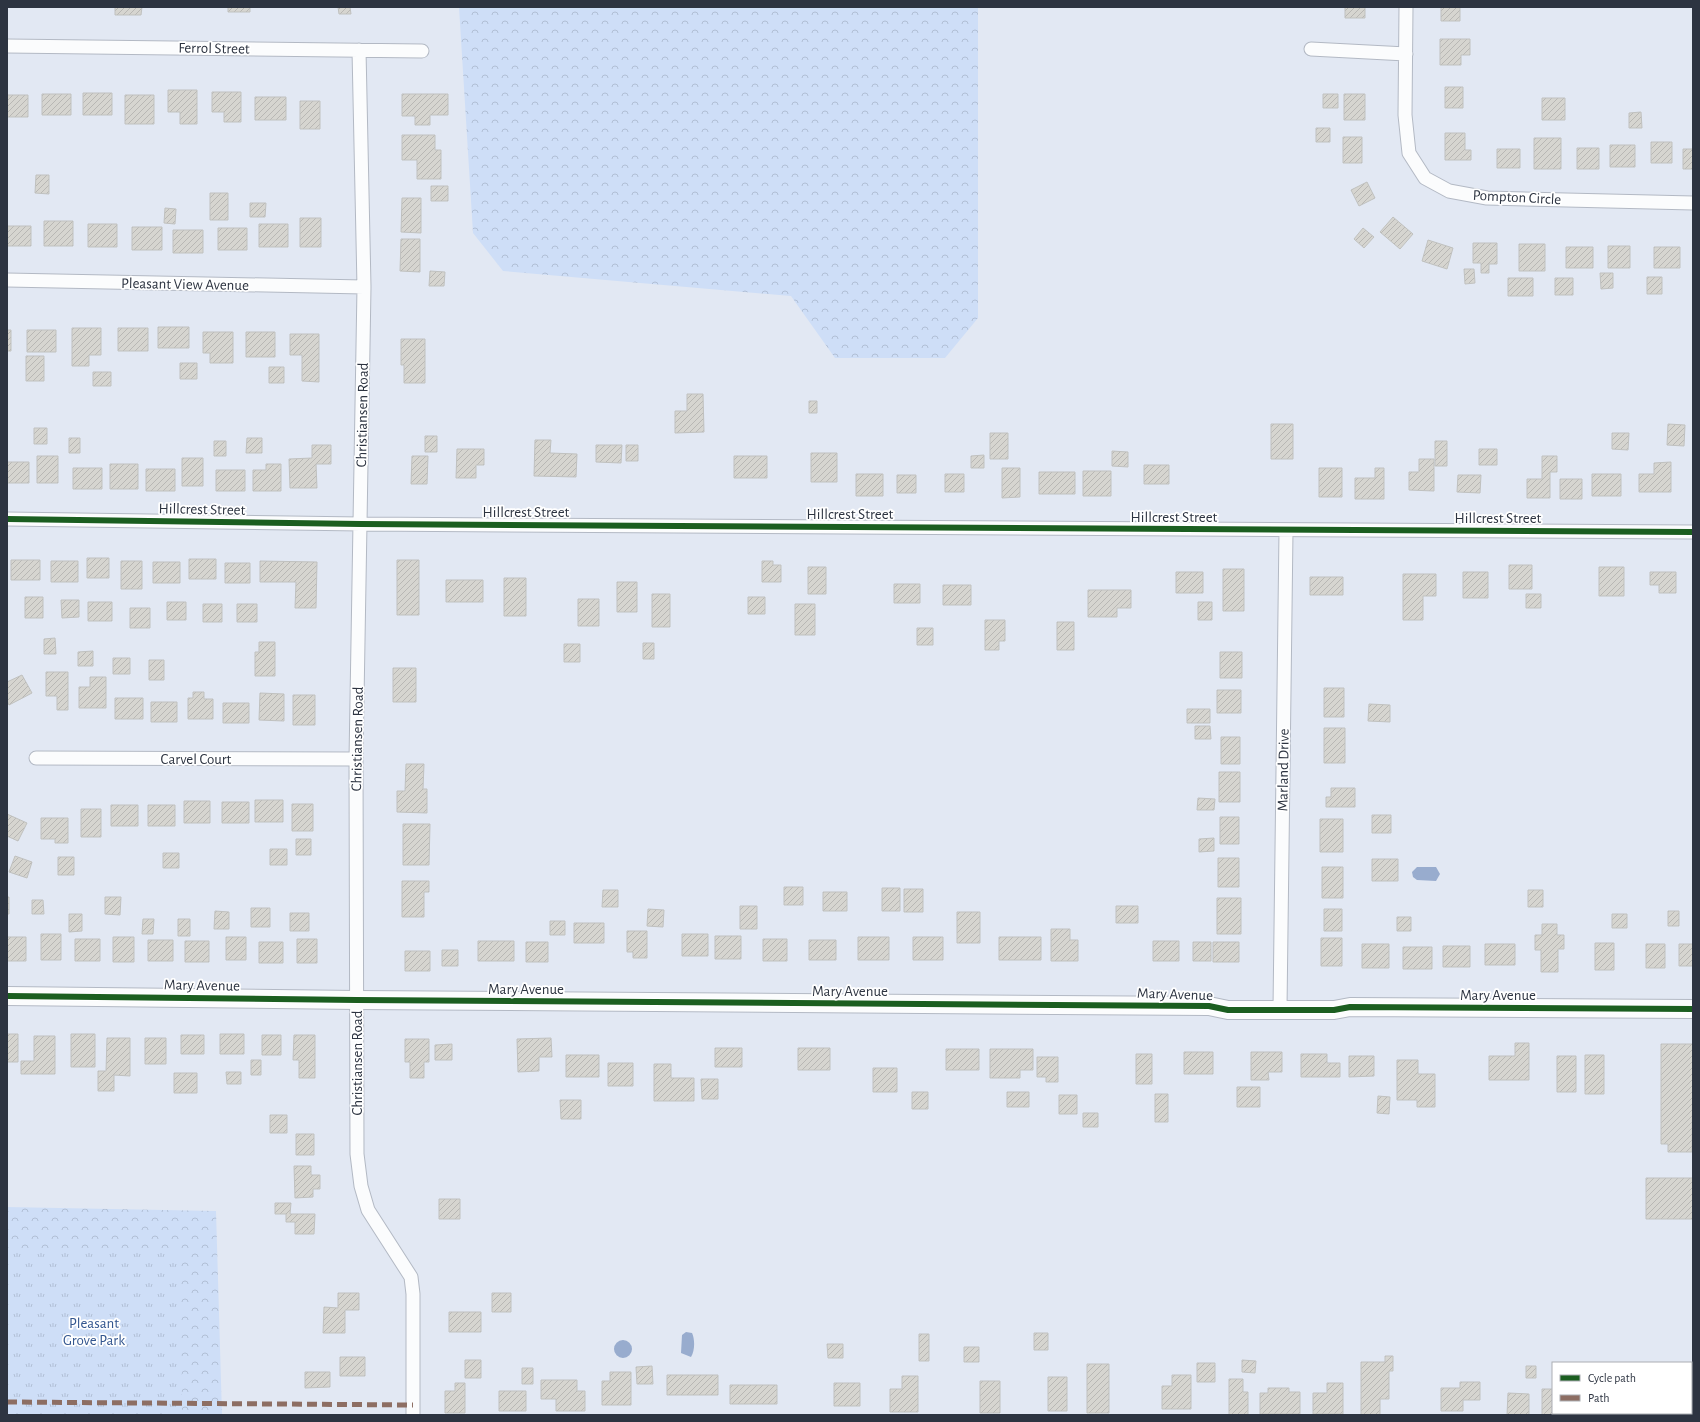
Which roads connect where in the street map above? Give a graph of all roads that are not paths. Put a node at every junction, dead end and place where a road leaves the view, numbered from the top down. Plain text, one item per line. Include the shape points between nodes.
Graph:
1 (1406, 7) edge
2 (7, 46) edge
3 (1312, 49) dead end
4 (359, 50) junction
5 (422, 51) dead end
6 (1406, 54) junction
7 (1693, 203) edge
8 (7, 280) edge
9 (364, 287) junction
10 (7, 519) edge
11 (361, 524) junction
12 (1286, 531) junction
13 (1693, 532) edge
14 (36, 758) dead end
15 (356, 759) junction
16 (7, 996) edge
17 (357, 1000) junction
18 (1280, 1009) junction
19 (1693, 1009) edge
20 (412, 1415) edge

1 - 6 street, Pompton Circle
2 - 4 street, Ferrol Street
3 - 6 street
4 - 5 street, Ferrol Street
4 - 9 street, Christiansen Road
6 - 7 street, Pompton Circle via 1405,115 1409,153 1426,178 1449,192 1487,198
8 - 9 street, Pleasant View Avenue
9 - 11 street, Christiansen Road
10 - 11 street, Hillcrest Street
11 - 12 street, Hillcrest Street
11 - 15 street, Christiansen Road
12 - 13 street, Hillcrest Street
12 - 18 street, Marland Drive
14 - 15 street, Carvel Court
15 - 17 street, Christiansen Road
16 - 17 street, Mary Avenue
17 - 18 street, Mary Avenue via 1209,1006 1228,1010
17 - 20 street, Christiansen Road via 357,1154 361,1186 368,1210 411,1277
18 - 19 street, Mary Avenue

